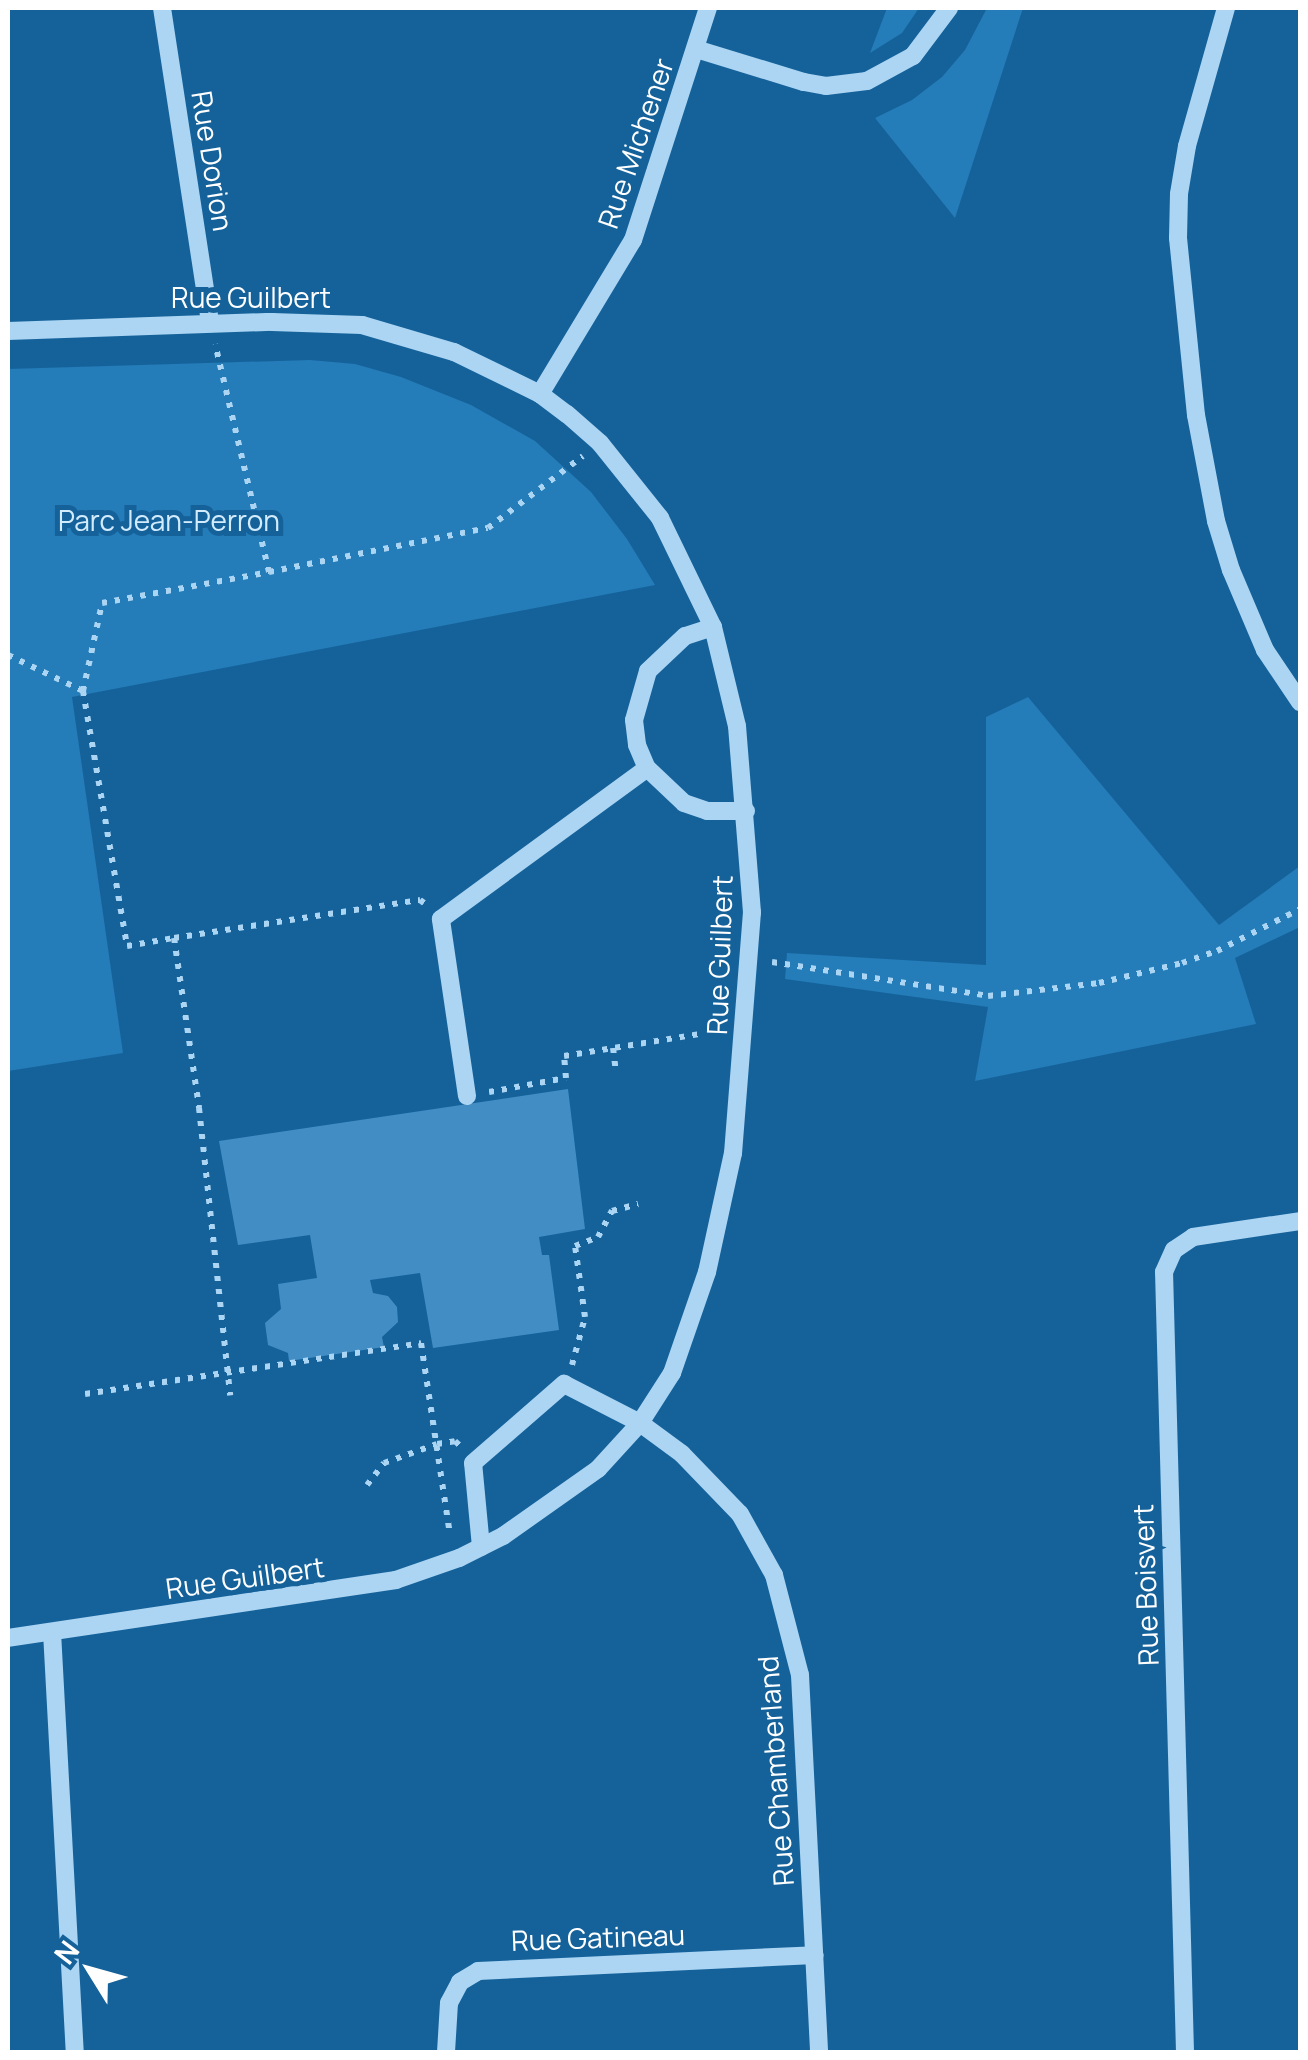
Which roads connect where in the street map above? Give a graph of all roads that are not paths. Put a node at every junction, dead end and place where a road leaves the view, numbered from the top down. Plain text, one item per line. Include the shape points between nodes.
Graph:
1 (162, 8) edge
2 (708, 8) edge
3 (949, 8) edge
4 (1226, 8) edge
5 (696, 49) junction
6 (210, 323) junction
7 (8, 332) edge
8 (540, 394) junction
9 (713, 626) junction
10 (1300, 702) edge
11 (647, 768) junction
12 (746, 811) junction
13 (467, 1096) road end
14 (1300, 1222) edge
15 (640, 1424) junction
16 (481, 1547) junction
17 (52, 1632) junction
18 (8, 1638) edge
19 (815, 1956) junction
20 (75, 2052) edge
21 (446, 2052) edge
22 (819, 2052) edge
23 (1184, 2052) edge

1 - 6 street, Rue Dorion
2 - 5 street, Rue Michener
3 - 5 street via 914,56 866,82 804,82
4 - 10 street via 1179,194 1196,415 1227,558 1265,650
5 - 8 street, Rue Michener via 633,240
6 - 7 street, Rue Guilbert
6 - 8 street, Rue Guilbert via 383,329 454,352
8 - 9 street, Rue Guilbert via 600,443 660,518
9 - 11 street via 684,636 648,671 634,720
9 - 12 street, Rue Guilbert via 737,726
11 - 12 street via 684,803 707,812
11 - 13 street via 441,919
12 - 15 street, Rue Guilbert via 751,959 733,1153 713,1251 676,1363
14 - 23 street, Rue Boisvert via 1193,1237 1174,1250 1164,1272
15 - 16 street, Rue Guilbert via 580,1484
15 - 16 street, Rue Chamberland via 564,1384 472,1463
15 - 19 street, Rue Chamberland via 682,1454 740,1514 786,1610 801,1689
16 - 17 street, Rue Guilbert via 396,1580
17 - 18 street, Rue Guilbert
17 - 20 street
19 - 21 street, Rue Gatineau via 478,1971 460,1982 449,2003
19 - 22 street, Rue Chamberland

